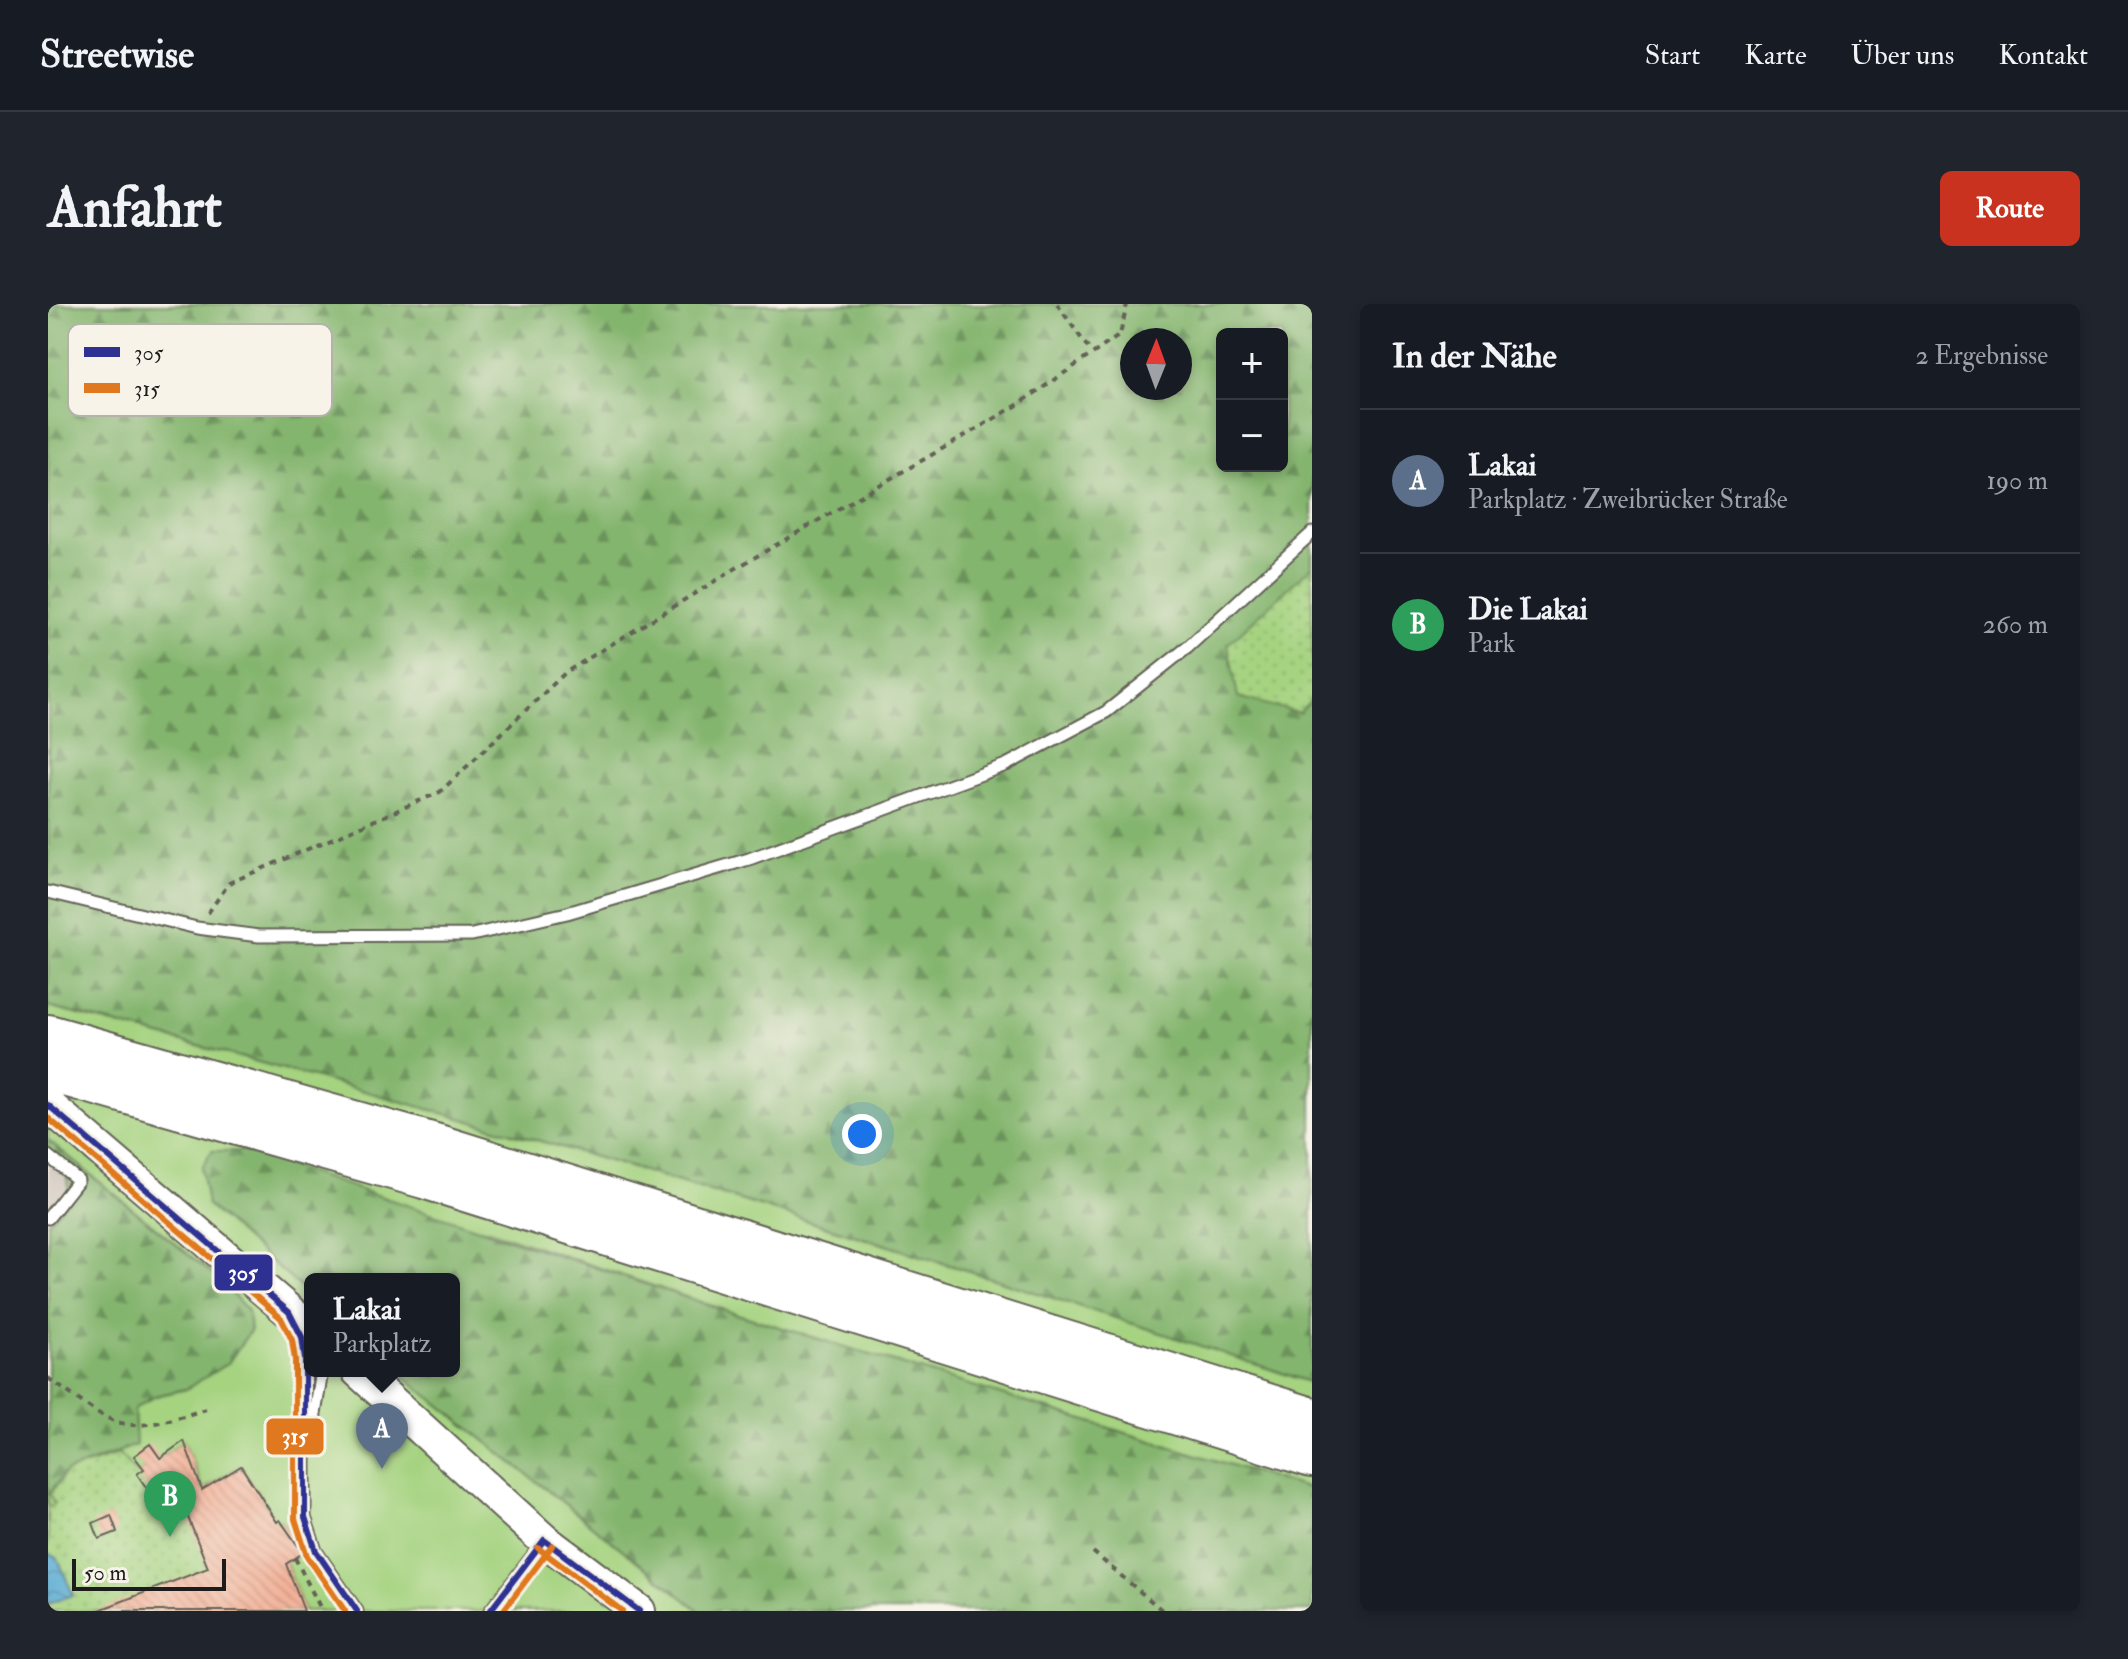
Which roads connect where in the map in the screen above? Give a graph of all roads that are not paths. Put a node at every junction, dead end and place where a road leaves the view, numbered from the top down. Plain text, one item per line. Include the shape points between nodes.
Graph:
1 (1312, 533) edge
2 (48, 892) edge
3 (67, 1042) edge
4 (48, 1070) edge
5 (48, 1105) edge
6 (48, 1156) edge
7 (48, 1218) edge
8 (300, 1320) edge
9 (304, 1352) edge
10 (305, 1377) edge
11 (321, 1377) edge
12 (365, 1377) edge
13 (1312, 1419) edge
14 (1312, 1456) edge
15 (303, 1481) junction
16 (544, 1540) junction
17 (357, 1611) edge
18 (490, 1611) edge
19 (639, 1611) edge

1 - 2 lane via 1188,647 1106,712 1006,765 749,859 567,913 472,935 259,936 197,928
3 - 13 highway via 438,1146
4 - 14 highway via 424,1177
5 - 8 main road
6 - 7 lane via 78,1180
8 - 9 lane
10 - 15 lane
11 - 15 lane
12 - 16 main road
15 - 17 lane via 305,1517 316,1551
16 - 18 lane
16 - 19 main road

